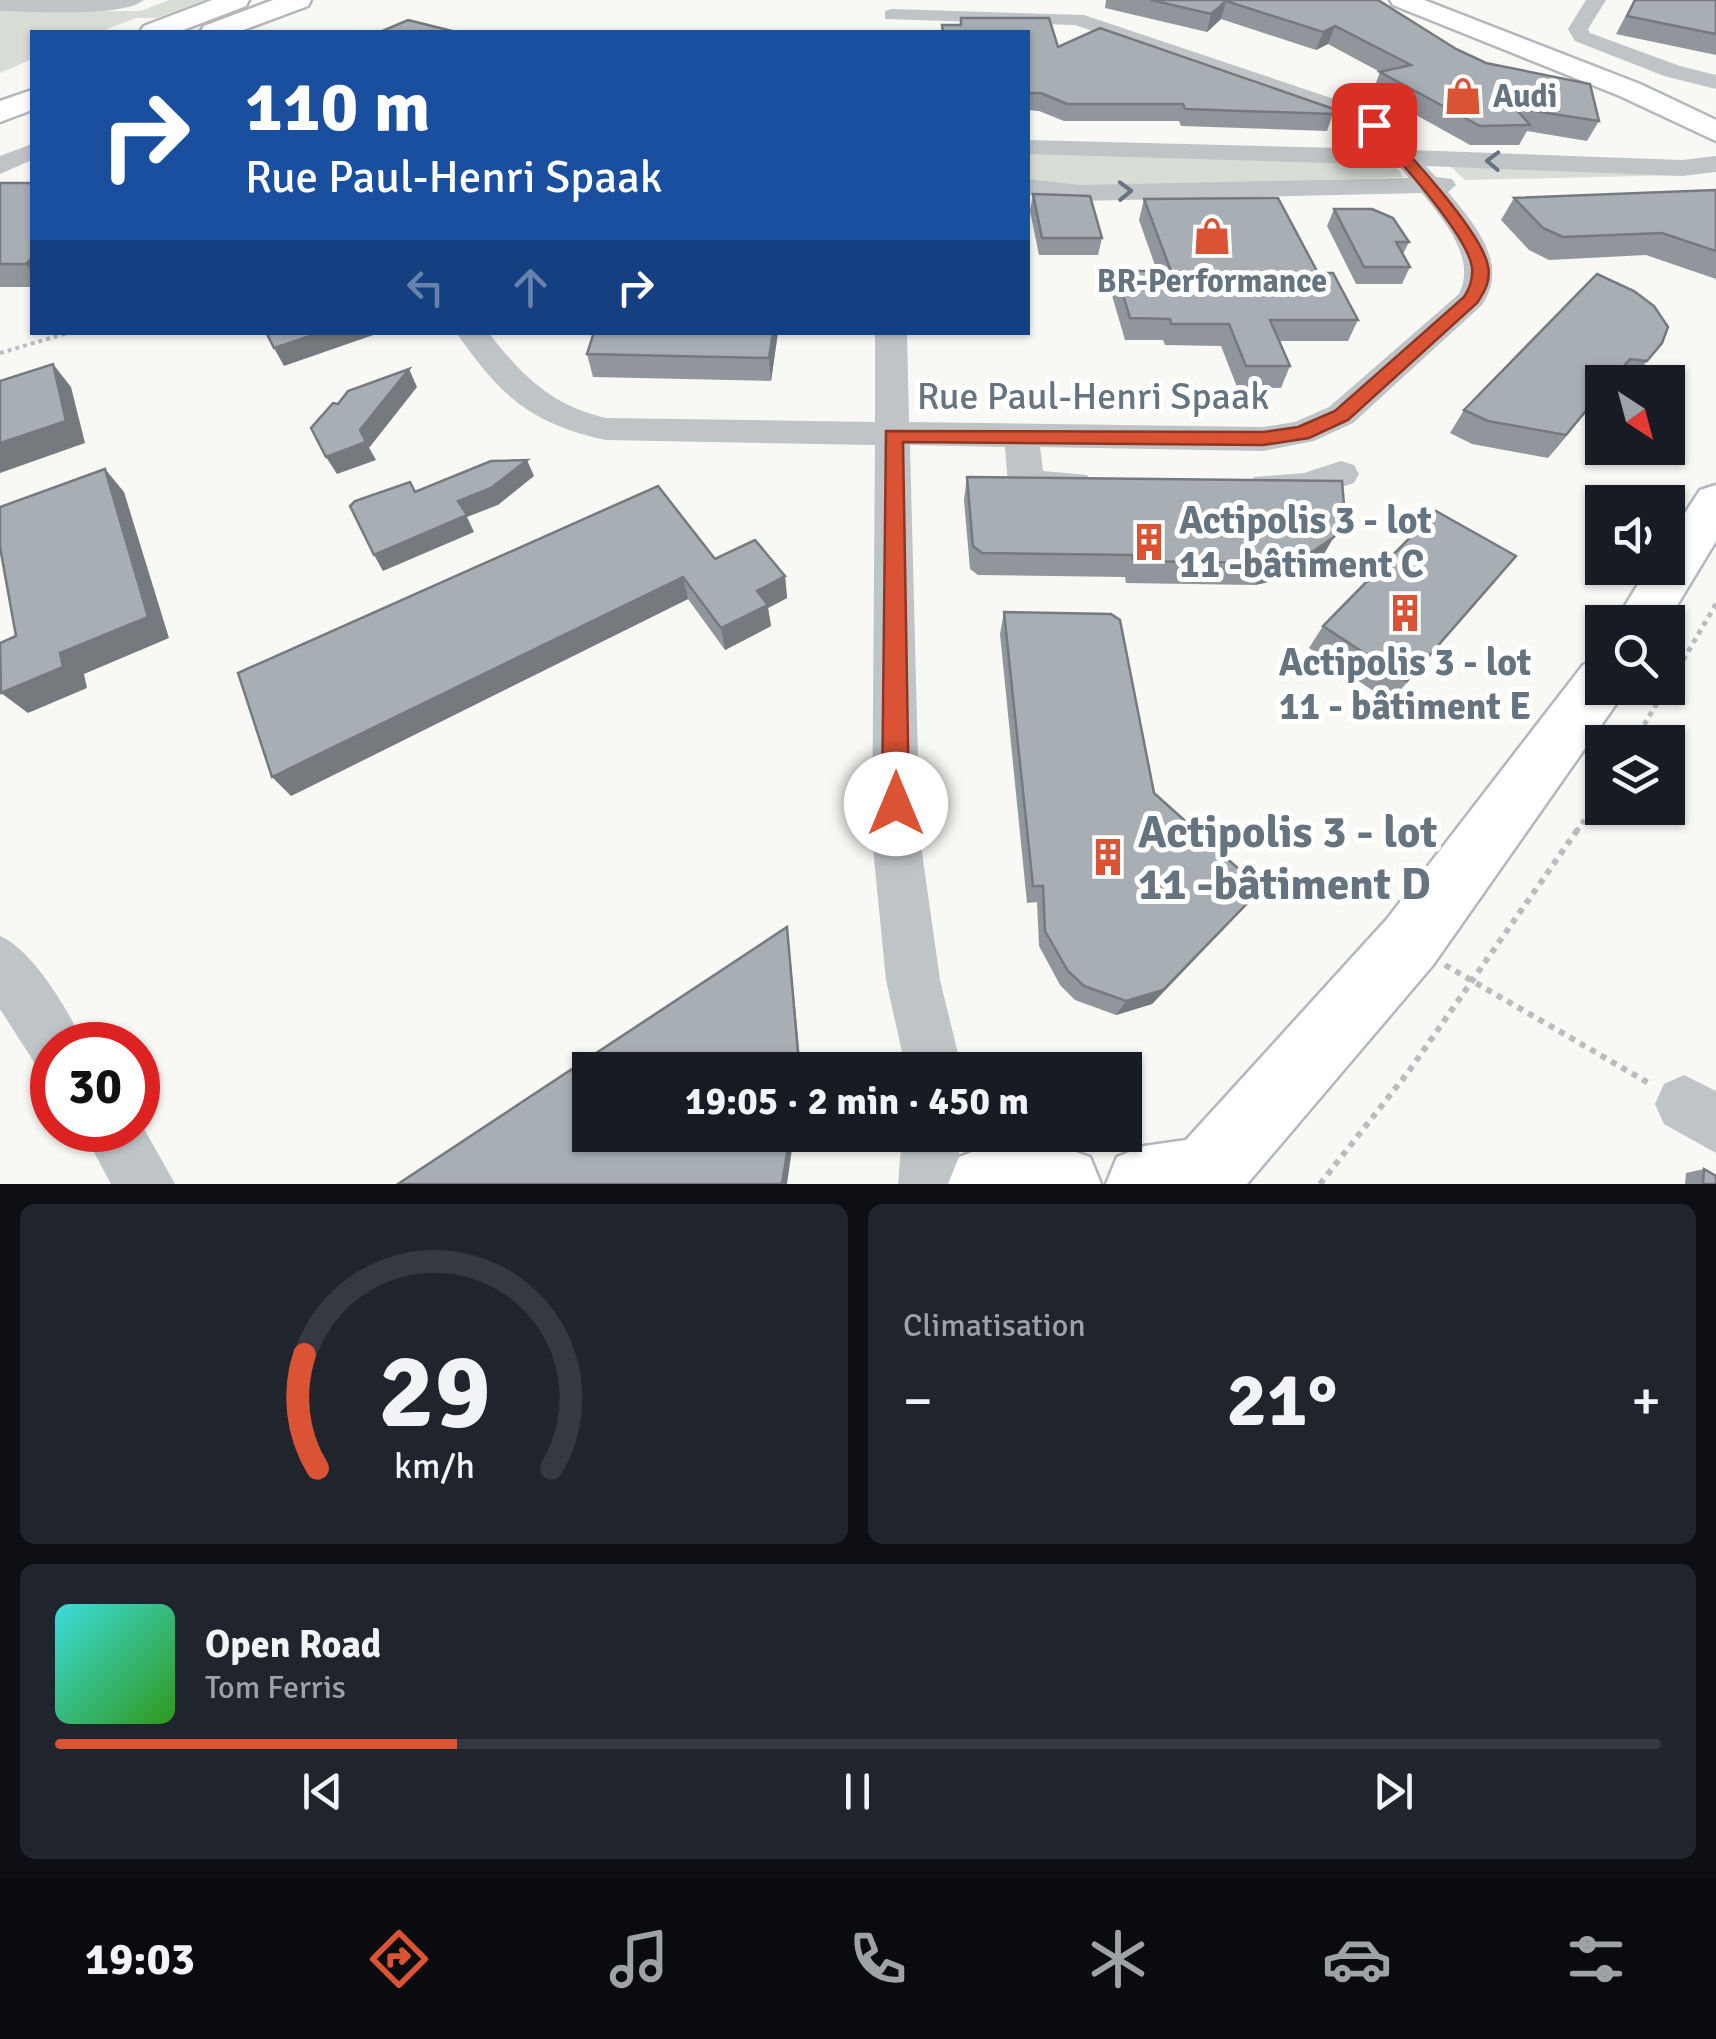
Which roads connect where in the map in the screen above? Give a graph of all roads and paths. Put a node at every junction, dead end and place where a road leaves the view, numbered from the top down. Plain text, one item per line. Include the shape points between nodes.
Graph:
1 (134, 0) edge
2 (236, 0) edge
3 (271, 0) edge
4 (298, 0) edge
5 (1402, 0) edge
6 (1427, 0) edge
7 (1596, 0) edge
8 (0, 6) edge
9 (891, 16) edge
10 (159, 30) edge
11 (198, 30) edge
12 (219, 30) edge
13 (30, 82) edge
14 (1716, 82) edge
15 (0, 94) edge
16 (30, 100) edge
17 (0, 112) edge
18 (1716, 116) edge
19 (1716, 132) edge
20 (1030, 148) edge
21 (30, 153) edge
22 (1403, 156) junction
23 (1716, 164) edge
24 (0, 166) edge
25 (1716, 181) edge
26 (1426, 186) junction
27 (1030, 187) edge
28 (62, 335) edge
29 (474, 335) edge
30 (891, 335) edge
31 (0, 353) edge
32 (893, 436) junction
33 (1021, 437) junction
34 (1341, 474) dead end
35 (1106, 484) edge
36 (1225, 485) edge
37 (1716, 502) edge
38 (1716, 604) edge
39 (1651, 605) edge
40 (1685, 657) edge
41 (1585, 704) edge
42 (1585, 820) edge
43 (1410, 942) junction
44 (0, 962) edge
45 (1473, 981) junction
46 (40, 1022) edge
47 (931, 1052) edge
48 (1700, 1114) edge
49 (125, 1152) edge
50 (930, 1152) edge
51 (1184, 1181) edge
52 (145, 1184) edge
53 (928, 1184) edge
54 (1320, 1184) edge

1 - 8 street
2 - 10 highway
3 - 11 highway
4 - 12 highway
5 - 19 main road via 1613,83
6 - 18 main road
7 - 14 street via 1578,29 1582,37
9 - 22 street via 1089,22 1344,109 1374,125
13 - 15 highway
16 - 17 highway
20 - 22 street
21 - 24 street
23 -> 22 street via 1671,168
22 - 26 street
25 - 26 street
27 -> 26 street via 1080,193
26 - 33 street, Rue Paul-Henri Spaak via 1470,244 1480,284 1342,415 1302,433 1263,439
28 - 31 path
29 - 32 street, Rue Paul-Henri Spaak via 524,398 572,423
30 - 32 street
32 - 33 street, Rue Paul-Henri Spaak
32 - 47 street via 896,838 913,980
33 - 35 street via 1026,484
34 - 36 street via 1305,486
37 - 39 main road
38 - 40 path
41 - 43 main road
42 - 45 path
43 - 45 path
43 - 51 main road
44 - 46 street
45 - 48 path
45 - 54 path
49 - 52 street
50 - 53 street

